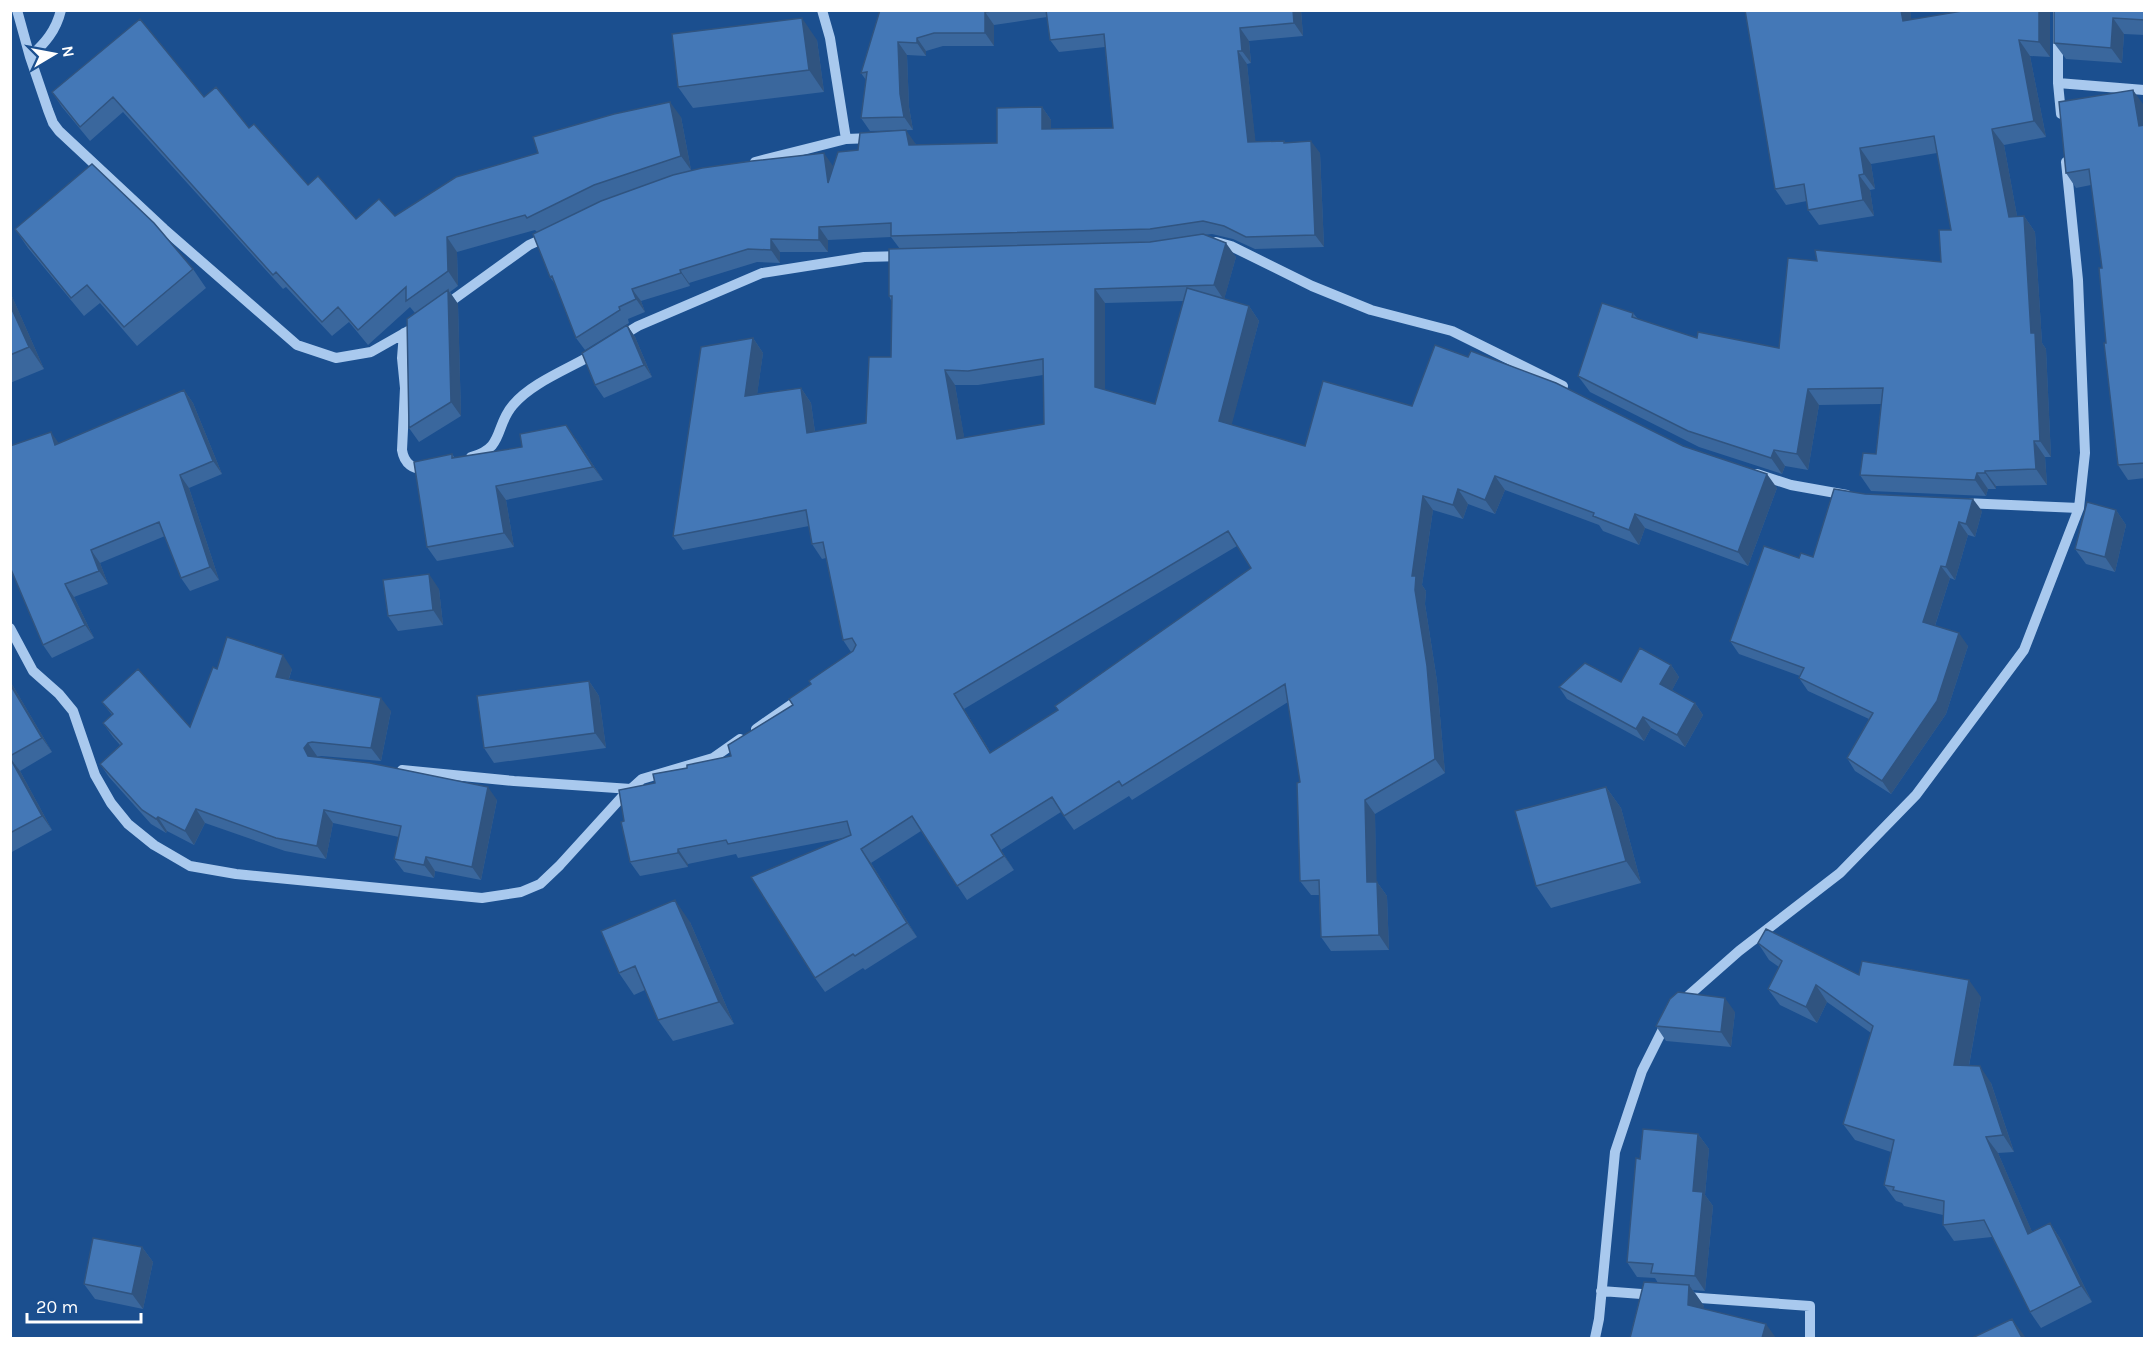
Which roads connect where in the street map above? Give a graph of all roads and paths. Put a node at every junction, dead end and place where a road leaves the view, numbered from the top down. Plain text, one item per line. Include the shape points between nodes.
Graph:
1 (17, 10) edge
2 (61, 10) edge
3 (822, 10) edge
4 (2058, 10) edge
5 (30, 57) junction
6 (2058, 83) junction
7 (2145, 90) edge
8 (2063, 130) edge
9 (879, 138) edge
10 (846, 139) junction
11 (2065, 153) edge
12 (747, 164) edge
13 (558, 231) edge
14 (1202, 243) edge
15 (911, 256) edge
16 (431, 315) edge
17 (1569, 390) edge
18 (459, 460) edge
19 (441, 464) edge
20 (1749, 471) edge
21 (1853, 496) edge
22 (1953, 503) edge
23 (2079, 508) junction
24 (10, 628) edge
25 (814, 689) edge
26 (389, 769) edge
27 (631, 789) junction
28 (1601, 1291) junction
29 (1595, 1338) edge
30 (1810, 1338) edge

1 - 5 street
2 - 5 street via 56,28
3 - 10 street
4 - 6 street
5 - 19 street via 53,123 65,138 297,345 336,358 371,352 409,330 402,358 404,459 417,469
6 - 7 street
6 - 8 street
9 - 10 street
10 - 12 street
11 - 23 street via 2078,280 2085,453
13 - 16 street via 529,245
14 - 17 street via 1213,241 1231,246 1371,310 1452,331
15 - 18 street via 864,257 762,273 638,326 526,392 512,406 494,445
20 - 21 street via 1791,485
22 - 23 street
23 - 28 street via 2024,650 1916,795 1840,873 1739,951 1674,1009 1642,1071 1615,1152
24 - 27 street via 33,671 73,711 95,775 111,803 128,824 154,845 190,866 482,898 521,892 540,884
25 - 27 street via 713,758 642,780
26 - 27 street
28 - 29 street
28 - 30 street via 1810,1306

